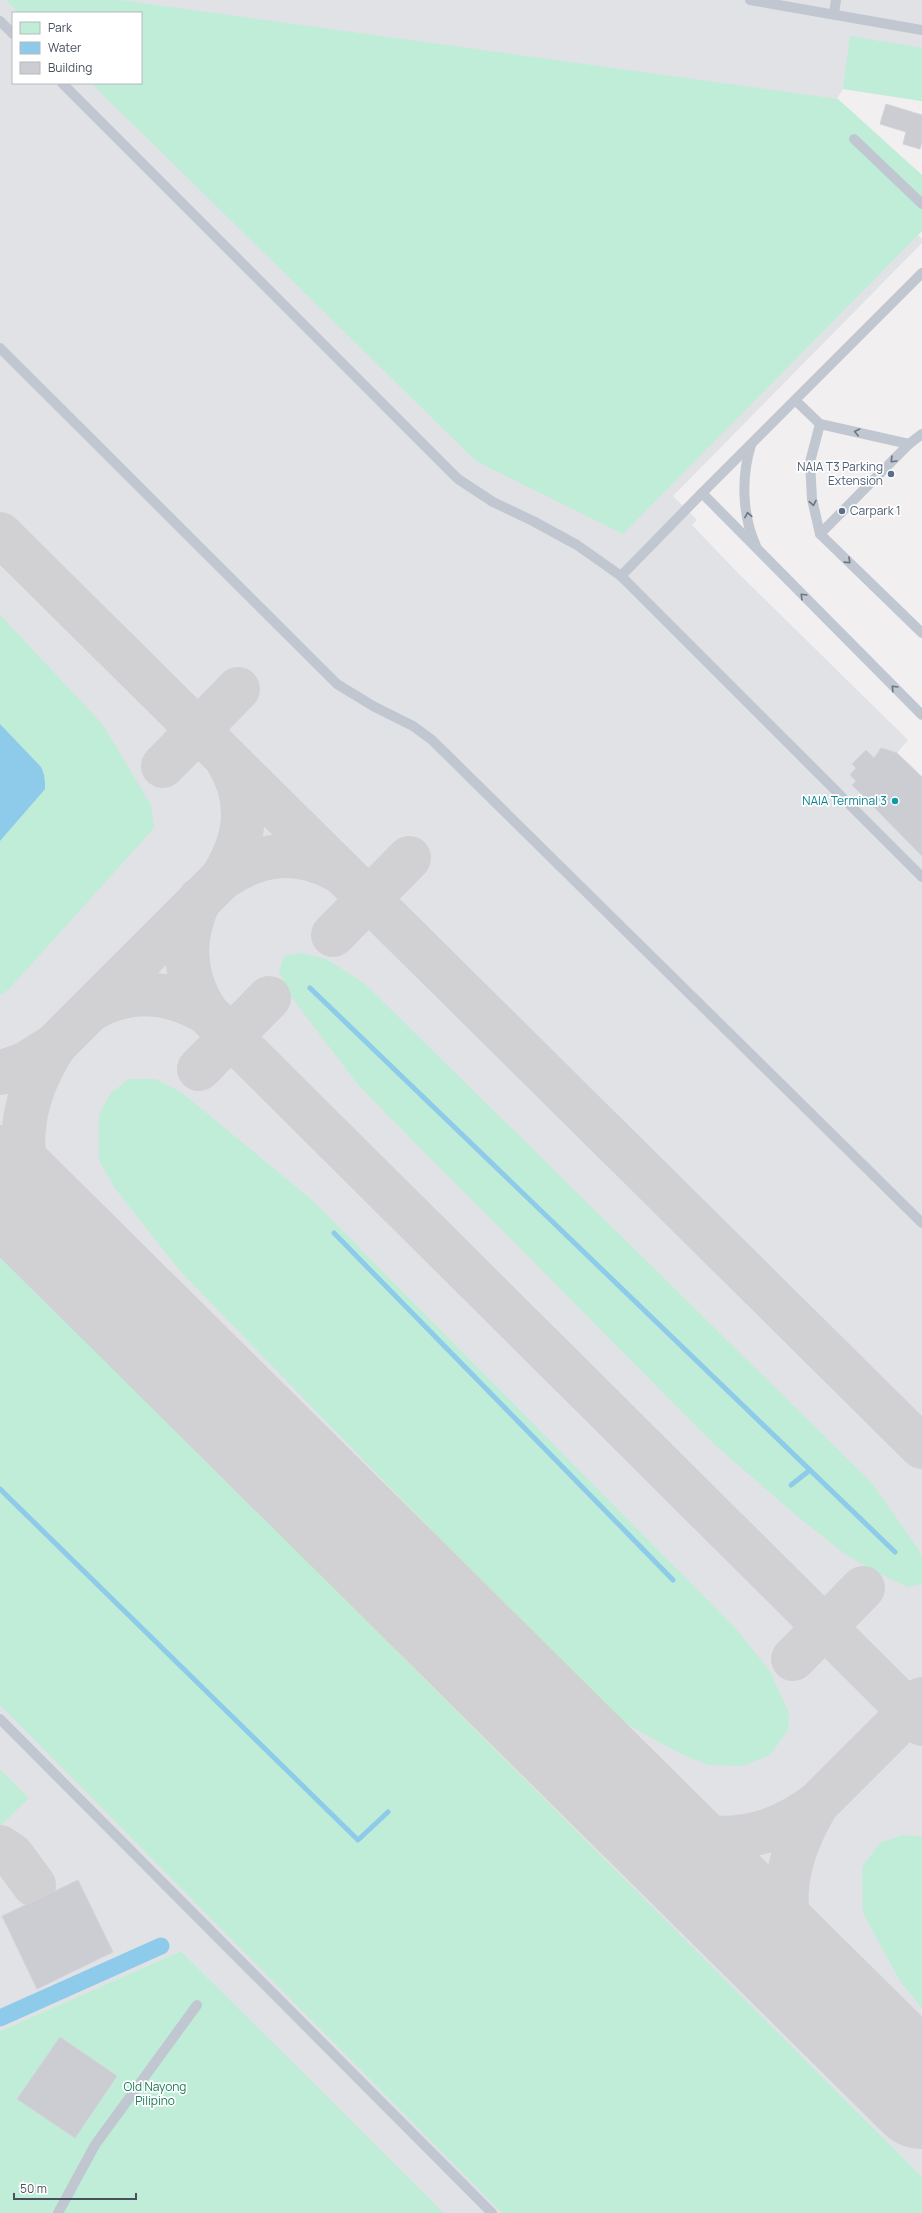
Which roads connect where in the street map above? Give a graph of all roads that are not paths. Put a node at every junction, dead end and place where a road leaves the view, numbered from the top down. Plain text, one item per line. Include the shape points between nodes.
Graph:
1 (750, 0) edge
2 (836, 0) edge
3 (834, 14) junction
4 (0, 21) edge
5 (922, 30) edge
6 (12, 33) edge
7 (63, 84) edge
8 (854, 139) dead end
9 (922, 204) edge
10 (922, 273) edge
11 (912, 284) junction
12 (922, 286) edge
13 (0, 348) edge
14 (794, 400) junction
15 (820, 424) junction
16 (922, 434) edge
17 (752, 442) junction
18 (909, 444) junction
19 (702, 493) junction
20 (820, 534) junction
21 (759, 552) junction
22 (621, 576) junction
23 (922, 633) edge
24 (922, 715) edge
25 (922, 877) edge
26 (922, 1223) edge
27 (0, 1719) edge
28 (197, 2005) dead end
29 (58, 2213) edge
30 (492, 2213) edge

1 - 3 lane
2 - 3 lane
3 - 5 lane
4 - 6 lane
7 - 22 lane via 458,479 493,502 577,545
8 - 9 lane
10 - 11 lane
11 - 12 lane
11 - 14 lane
13 - 26 lane via 337,684 413,726 432,740
14 - 15 lane
14 - 17 lane
18 -> 15 lane
15 -> 20 lane via 810,462 812,499
16 - 18 lane
17 - 19 lane
21 -> 17 lane via 751,530 744,489 744,474
18 -> 20 lane
19 - 21 lane
19 - 22 lane
20 -> 23 lane
24 -> 21 lane
22 - 25 lane
27 - 30 lane
28 - 29 lane via 95,2145

